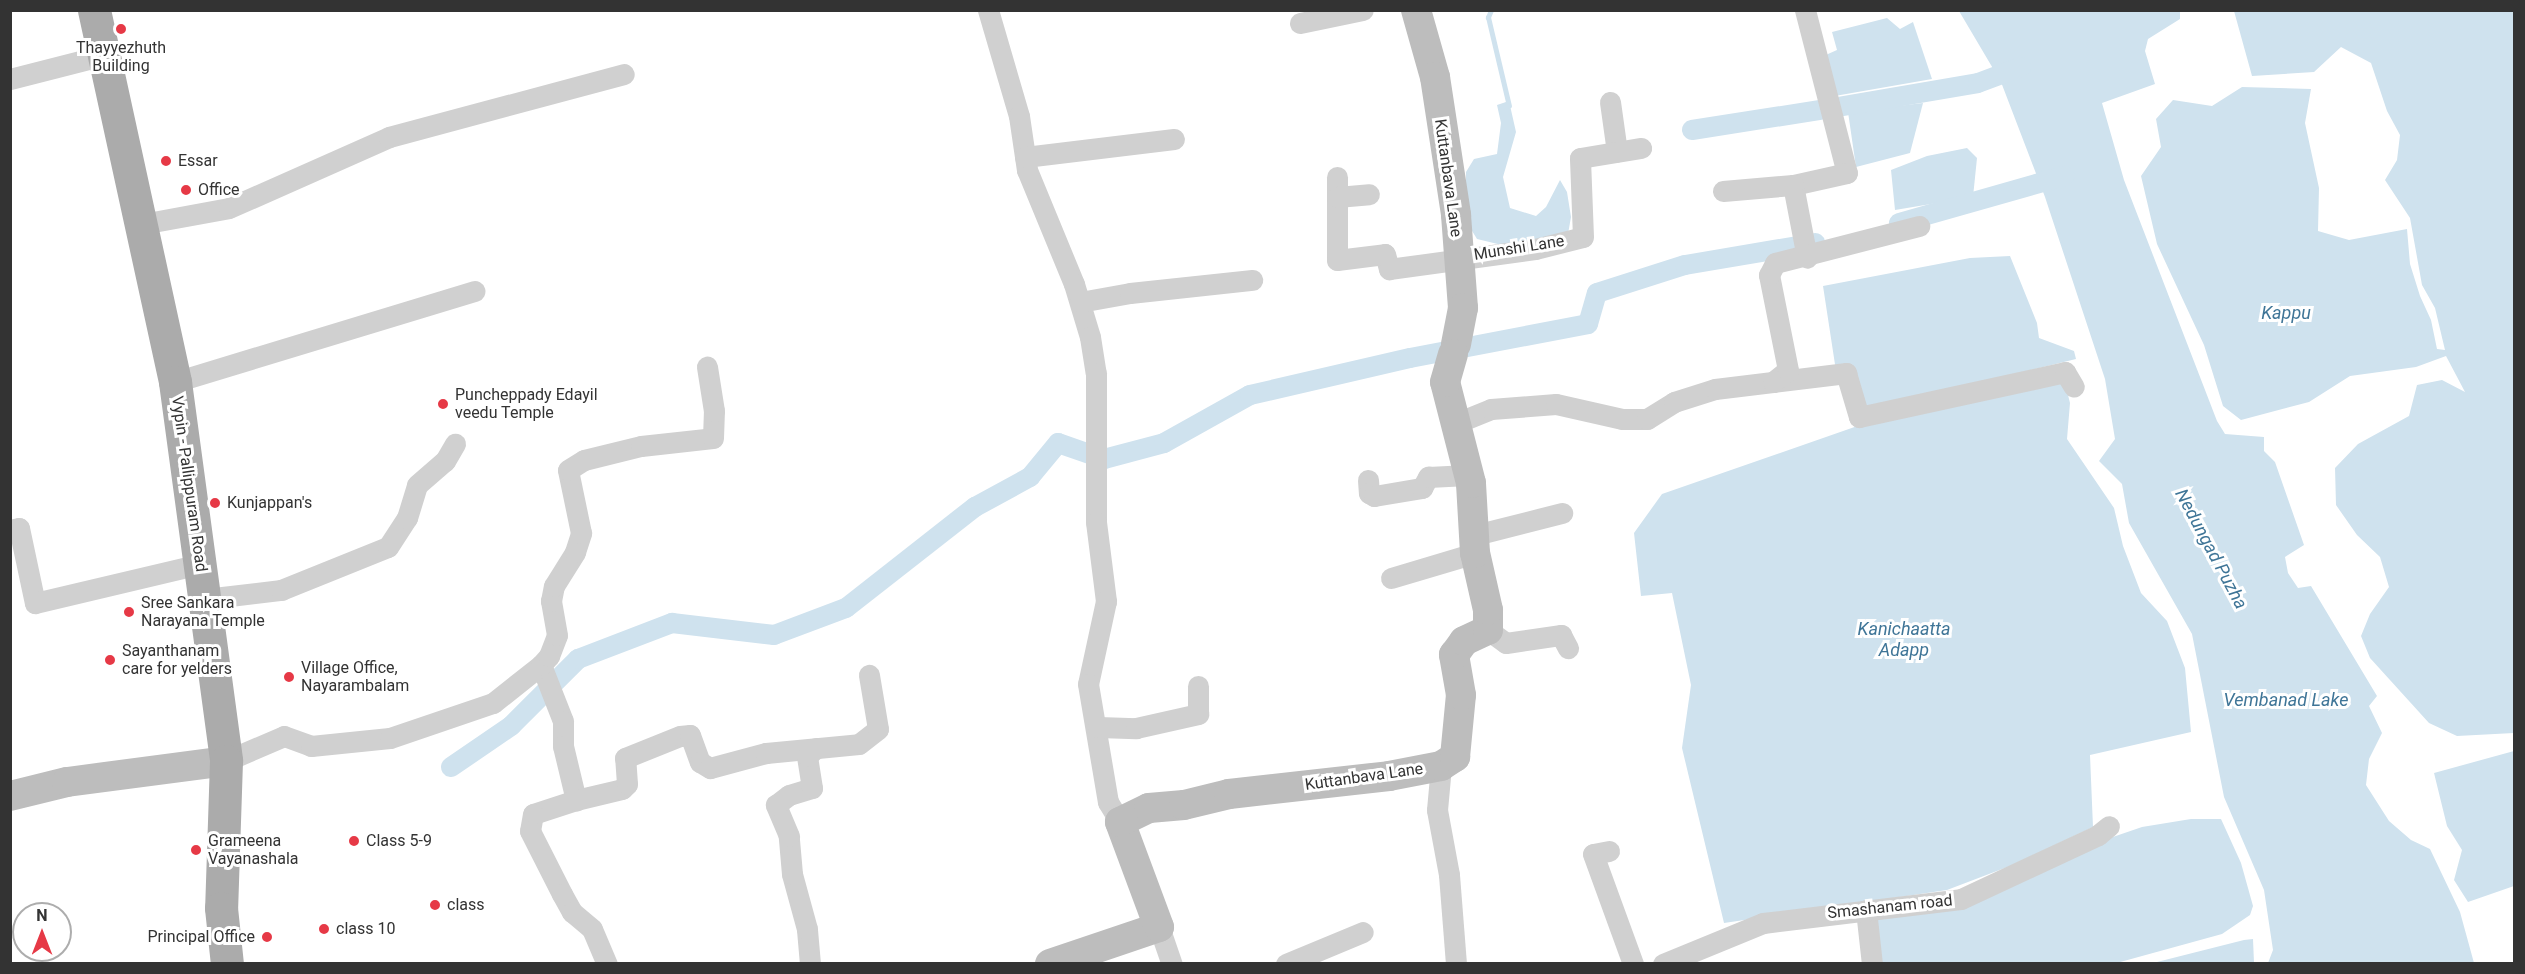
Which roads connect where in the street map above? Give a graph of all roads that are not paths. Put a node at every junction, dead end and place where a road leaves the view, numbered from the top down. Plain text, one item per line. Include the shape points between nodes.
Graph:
1 (94, 10) edge
2 (988, 10) edge
3 (1363, 10) edge
4 (1416, 10) edge
5 (1806, 10) edge
6 (1300, 23) dead end
7 (104, 55) junction
8 (624, 74) dead end
9 (10, 78) edge
10 (1610, 102) dead end
11 (1174, 139) dead end
12 (1641, 148) dead end
13 (1617, 152) junction
14 (1025, 157) junction
15 (1794, 184) junction
16 (1723, 191) dead end
17 (1369, 194) dead end
18 (142, 224) junction
19 (1919, 226) dead end
20 (1458, 258) junction
21 (1807, 258) junction
22 (1252, 280) dead end
23 (475, 291) dead end
24 (1080, 302) junction
25 (707, 368) dead end
26 (175, 382) junction
27 (1773, 382) junction
28 (2074, 387) dead end
29 (1454, 424) junction
30 (455, 444) dead end
31 (1468, 475) junction
32 (1368, 480) dead end
33 (1562, 513) dead end
34 (10, 530) edge
35 (1475, 544) junction
36 (200, 564) junction
37 (1391, 578) dead end
38 (205, 599) junction
39 (1488, 630) junction
40 (1568, 648) dead end
41 (542, 671) junction
42 (869, 675) dead end
43 (1198, 686) dead end
44 (1098, 727) junction
45 (816, 748) junction
46 (226, 761) junction
47 (1441, 766) junction
48 (10, 796) edge
49 (576, 800) junction
50 (1120, 822) junction
51 (2109, 826) dead end
52 (1608, 851) dead end
53 (1866, 910) junction
54 (1159, 927) junction
55 (1363, 932) dead end
56 (227, 963) edge
57 (607, 963) edge
58 (810, 963) edge
59 (1050, 963) edge
60 (1172, 963) edge
61 (1286, 963) edge
62 (1456, 963) edge
63 (1633, 963) edge
64 (1663, 963) edge
65 (1872, 963) edge

1 - 7 main road, Vypin - Pallippuram Road
2 - 14 street via 1018,116
3 - 6 street
4 - 20 street, Kuttanbava Lane via 1435,77 1456,215
5 - 15 street via 1847,173
7 - 9 street
7 - 18 main road, Vypin - Pallippuram Road
8 - 18 street via 389,137 229,208
10 - 13 street
11 - 14 street
12 - 13 street, Munshi Lane
13 - 20 street, Munshi Lane via 1580,158 1582,237 1535,249
14 - 24 street
15 - 16 street
15 - 21 street
17 - 20 street via 1337,187 1337,260 1385,254 1389,269
18 - 26 main road, Vypin - Pallippuram Road
19 - 21 street
20 - 29 street, Kuttanbava Lane via 1463,308 1445,382
21 - 27 street via 1776,263 1769,275 1788,370
22 - 24 street
23 - 26 street
24 - 44 street via 1096,373 1096,522 1106,601 1088,684
25 - 41 street via 714,411 713,438 641,446 584,460 568,470 581,533 575,552 554,585 551,601 557,635
26 - 36 main road, Vypin - Pallippuram Road
27 - 28 street via 1846,373 1858,417 2065,372
27 - 29 street via 1715,389 1674,402 1647,419 1622,419 1556,404 1491,409
29 - 31 street, Kuttanbava Lane
30 - 38 street via 445,461 417,485 407,518 388,547 281,590 240,598
31 - 32 street via 1428,477 1422,488 1374,496 1369,492
31 - 35 street, Kuttanbava Lane
33 - 35 street
34 - 36 street via 19,528 35,603
35 - 37 street
35 - 39 street, Kuttanbava Lane
36 - 38 main road, Vypin - Pallippuram Road
38 - 46 main road, Vypin - Pallippuram Road
39 - 40 street via 1506,643 1561,635
39 - 47 street, Kuttanbava Lane via 1464,641 1454,656 1461,695 1458,742 1455,757
41 - 46 street via 493,704 400,735 311,746 284,736
41 - 49 street via 563,721 563,746
42 - 45 street via 878,729 859,744
43 - 44 street via 1198,714 1136,728
44 - 50 street via 1108,802
45 - 49 street via 742,757 710,768 700,762 690,735 680,735 625,758 627,784 622,789
45 - 58 street via 807,756 812,789 789,795 776,805 789,836 792,874 807,929
46 - 48 street via 79,780
46 - 56 main road, Vypin - Pallippuram Road via 221,908
47 - 50 street, Kuttanbava Lane via 1229,794 1184,806 1149,808
47 - 62 street via 1437,810 1449,875
49 - 57 street via 533,814 530,831 572,912 592,929
50 - 54 street
51 - 53 street, Smashanam road via 2098,835 1961,899
52 - 63 street via 1593,854
53 - 64 street, Smashanam road via 1763,923
53 - 65 street
54 - 59 street
54 - 60 street
55 - 61 street

